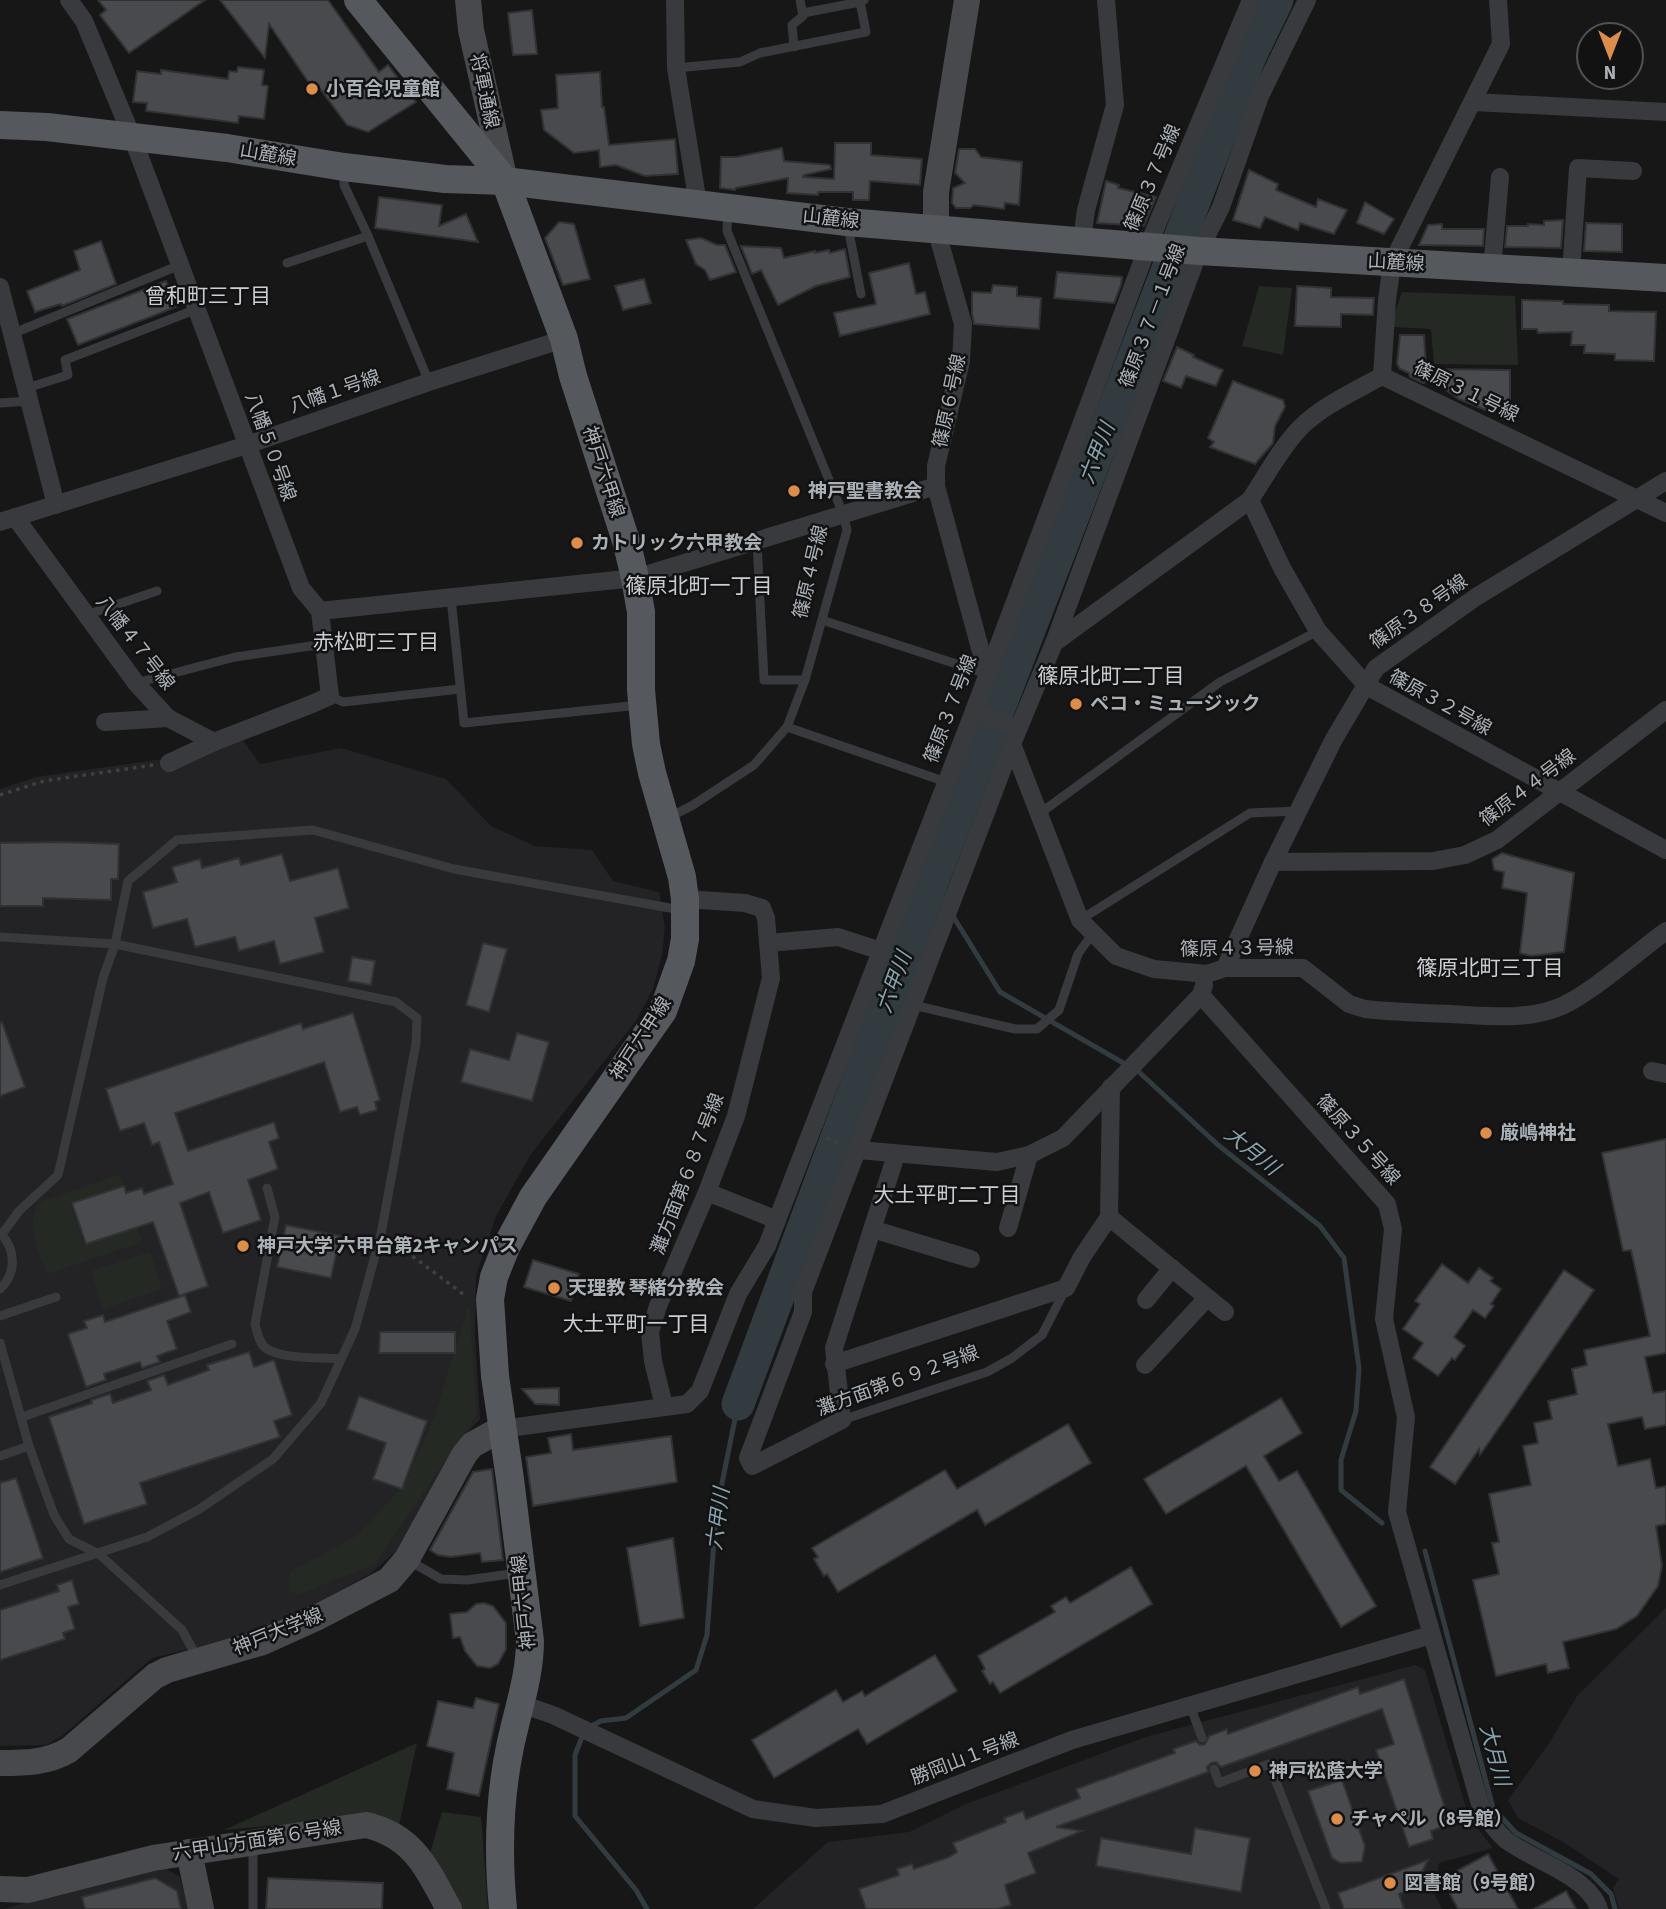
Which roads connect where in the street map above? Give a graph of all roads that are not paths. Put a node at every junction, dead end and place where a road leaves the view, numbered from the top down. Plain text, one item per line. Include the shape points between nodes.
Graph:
1 (69, 0) edge
2 (358, 0) edge
3 (675, 0) edge
4 (800, 0) edge
5 (967, 0) edge
6 (1105, 0) edge
7 (1251, 0) edge
8 (1307, 0) edge
9 (1498, 0) edge
10 (467, 1) edge
11 (862, 1) edge
12 (803, 13) junction
13 (794, 47) junction
14 (676, 68) junction
15 (1474, 102) junction
16 (1666, 112) edge
17 (0, 125) edge
18 (133, 139) junction
19 (344, 167) junction
20 (1633, 170) dead end
21 (1500, 177) dead end
22 (505, 181) junction
23 (698, 204) junction
24 (728, 208) junction
25 (847, 222) junction
26 (936, 229) junction
27 (368, 236) junction
28 (1082, 240) junction
29 (1148, 246) junction
30 (1199, 251) junction
31 (287, 263) dead end
32 (1392, 264) junction
33 (180, 265) junction
34 (1492, 268) junction
35 (1571, 273) junction
36 (1666, 278) edge
37 (0, 287) edge
38 (861, 294) dead end
39 (197, 309) junction
40 (14, 333) junction
41 (564, 339) junction
42 (1382, 376) junction
43 (429, 382) junction
44 (29, 394) junction
45 (0, 403) edge
46 (247, 445) junction
47 (1666, 481) edge
48 (936, 486) junction
49 (1638, 498) junction
50 (1250, 499) junction
51 (56, 505) junction
52 (1666, 513) edge
53 (844, 514) junction
54 (8, 520) edge
55 (757, 542) junction
56 (635, 578) junction
57 (157, 591) dead end
58 (451, 598) junction
59 (320, 611) junction
60 (86, 615) junction
61 (822, 620) junction
62 (1318, 631) junction
63 (1054, 643) junction
64 (324, 644) junction
65 (987, 674) junction
66 (805, 680) junction
67 (136, 683) junction
68 (1367, 686) junction
69 (460, 689) junction
70 (330, 695) junction
71 (642, 704) junction
72 (1666, 710) edge
73 (974, 711) junction
74 (168, 718) junction
75 (104, 722) dead end
76 (787, 727) junction
77 (1015, 737) junction
78 (214, 742) junction
79 (169, 763) road end
80 (946, 782) junction
81 (1559, 792) junction
82 (1298, 811) junction
83 (1038, 815) junction
84 (666, 819) junction
85 (1666, 850) edge
86 (1273, 862) junction
87 (686, 905) junction
88 (1080, 920) junction
89 (1666, 931) edge
90 (1093, 933) junction
91 (0, 937) edge
92 (768, 943) junction
93 (115, 944) junction
94 (881, 951) junction
95 (1225, 968) junction
96 (1207, 974) junction
97 (1201, 995) junction
98 (913, 1005) junction
99 (1111, 1087) junction
100 (858, 1150) junction
101 (896, 1155) junction
102 (1029, 1155) junction
103 (267, 1188) dead end
104 (707, 1192) junction
105 (1109, 1217) junction
106 (777, 1220) junction
107 (1008, 1228) dead end
108 (872, 1229) junction
109 (1, 1233) edge
110 (971, 1259) dead end
111 (1172, 1268) junction
112 (1066, 1288) junction
113 (0, 1289) edge
114 (56, 1297) dead end
115 (1207, 1298) junction
116 (1146, 1300) dead end
117 (1225, 1312) dead end
118 (0, 1316) edge
119 (0, 1343) edge
120 (232, 1344) dead end
121 (341, 1359) junction
122 (834, 1364) junction
123 (1146, 1365) dead end
124 (664, 1406) junction
125 (22, 1417) junction
126 (842, 1420) junction
127 (501, 1429) junction
128 (29, 1446) junction
129 (0, 1456) edge
130 (752, 1466) joint
131 (99, 1555) junction
132 (407, 1559) junction
133 (522, 1572) junction
134 (0, 1585) edge
135 (1431, 1634) junction
136 (199, 1661) junction
137 (521, 1703) junction
138 (1190, 1705) junction
139 (1202, 1738) dead end
140 (0, 1763) edge
141 (1214, 1769) dead end
142 (253, 1842) junction
143 (189, 1852) junction
144 (0, 1889) edge
145 (201, 1909) edge
146 (253, 1909) edge
147 (449, 1909) edge
148 (503, 1909) edge
149 (1326, 1909) edge
150 (1599, 1909) edge

1 - 18 street, 八幡５０号線 via 84,21
2 - 22 main road, 神戸六甲線
3 - 14 street
4 - 12 lane
5 - 26 street, 篠原６号線 via 936,192
6 - 28 street via 1115,105
7 - 29 street, 篠原３７号線
8 - 30 street, 篠原３７－１号線 via 1260,96 1221,207
9 - 15 street, 篠原３１号線 via 1501,44
10 - 22 street, 将軍通線
11 - 12 lane
11 - 13 lane via 866,32
12 - 13 lane via 792,25
13 - 14 lane via 740,62
14 - 23 street
15 - 16 street
15 - 32 street, 篠原３１号線
17 - 18 main road, 山麓線
18 - 19 main road, 山麓線
18 - 33 street, 八幡５０号線
19 - 22 main road, 山麓線
19 - 27 lane via 344,185
20 - 35 street via 1578,168
21 - 34 street
22 - 23 main road, 山麓線
22 - 41 main road, 神戸六甲線
23 - 24 main road, 山麓線
24 - 25 main road, 山麓線
24 - 53 lane, 篠原４号線 via 727,231
25 - 26 main road, 山麓線
25 - 38 lane
26 - 28 main road, 山麓線
26 - 48 street, 篠原６号線 via 963,324 961,361 936,466
27 - 31 lane
27 - 43 lane
28 - 29 main road, 山麓線
29 - 30 main road, 山麓線
29 - 65 street, 篠原３７号線
30 - 32 main road, 山麓線
30 - 63 street, 篠原３７－１号線
32 - 34 main road, 山麓線
32 - 42 street, 篠原３１号線
33 - 39 street, 八幡５０号線
33 - 40 lane
34 - 35 main road, 山麓線
35 - 36 main road, 山麓線
37 - 40 street
39 - 44 lane via 65,360 68,375
39 - 46 street, 八幡５０号線
40 - 44 street
41 - 43 street, 八幡１号線
41 - 56 main road, 神戸六甲線
42 - 49 street, 篠原３１号線
42 - 50 street via 1302,427
43 - 46 street, 八幡１号線
44 - 45 lane
44 - 51 street
46 - 51 street, 八幡１号線
46 - 59 street, 八幡５０号線 via 301,588
47 - 49 street, 篠原３８号線
48 - 53 street
48 - 65 street, 篠原６号線
49 - 52 street, 篠原３１号線
49 - 68 street, 篠原３８号線 via 1476,597 1376,668
50 - 62 street, 篠原３２号線
50 - 63 street
51 - 54 street, 八幡１号線
53 - 55 street
53 - 61 lane, 篠原４号線 via 846,530
54 - 60 street, 八幡４７号線
55 - 56 street
55 - 66 lane via 764,680
56 - 58 street
56 - 71 main road, 神戸六甲線
57 - 60 lane
58 - 59 street
58 - 69 lane
59 - 64 street
60 - 67 street, 八幡４７号線
61 - 65 lane
61 - 66 lane, 篠原４号線
62 - 68 street, 篠原３２号線
62 - 83 lane via 1220,682
63 - 77 street, 篠原３７－１号線
64 - 67 lane via 235,657
64 - 70 street
65 - 73 street, 篠原３７号線
66 - 76 lane, 篠原４号線
67 - 74 street, 八幡４７号線
68 - 81 street, 篠原３２号線
68 - 82 street, 篠原３８号線
69 - 70 lane via 343,702
69 - 71 lane via 464,723
70 - 78 street
71 - 84 main road, 神戸六甲線 via 652,773
72 - 81 street, 篠原４４号線
73 - 77 street
73 - 80 street, 篠原３７号線
74 - 75 street
74 - 78 street, 八幡４７号線
76 - 80 lane
76 - 84 lane, 篠原４号線 via 754,765
77 - 83 street, 篠原４３号線
77 - 98 street, 篠原３７－１号線
78 - 79 street
80 - 94 street, 篠原３７号線
81 - 85 street, 篠原３２号線
81 - 86 street, 篠原４４号線 via 1497,839 1465,855 1433,861
82 - 86 street, 篠原３８号線
82 - 88 lane via 1250,813
83 - 88 street, 篠原４３号線
84 - 87 main road, 神戸六甲線
86 - 95 street, 篠原３８号線
87 - 92 street, 灘方面第６８７号線 via 745,903 762,908
87 - 93 lane via 454,869 313,830 177,841 128,881
87 - 127 main road, 神戸六甲線 via 681,961 663,1011 533,1197 494,1277 490,1332
88 - 90 street, 篠原４３号線
89 - 95 street, 篠原４３号線 via 1564,1005 1523,1016 1365,1009 1349,1004 1303,968
90 - 96 street, 篠原４３号線 via 1116,956 1154,969
90 - 98 lane via 1078,954 1058,1011 1037,1029 1015,1029
91 - 93 lane
92 - 94 street via 838,937
92 - 104 street, 灘方面第６８７号線 via 771,978 736,1116
93 - 109 lane via 103,978 58,1175
93 - 121 lane via 396,1002 417,1018 381,1234 355,1329
94 - 106 street, 篠原３７号線
95 - 96 street, 篠原４３号線
96 - 97 street
97 - 99 street
97 - 135 street, 篠原３５号線 via 1387,1204 1393,1229 1384,1319 1406,1417 1397,1512
98 - 100 street, 篠原３７－１号線
99 - 102 street via 1063,1138
99 - 105 street
100 - 101 street
100 - 130 street, 篠原３７－１号線 via 803,1292 803,1312 748,1458
101 - 102 street via 997,1162
101 - 108 street
102 - 107 street
103 - 121 lane via 275,1217 255,1324 258,1337 266,1348 288,1355
104 - 106 street
104 - 124 street, 灘方面第６８７号線 via 650,1332
105 - 111 street
105 - 112 street, 灘方面第６９２号線
106 - 124 street, 篠原３７号線 via 738,1294 700,1391 687,1404
108 - 110 street
108 - 122 street via 834,1348
109 - 113 lane via 12,1251 13,1270
111 - 115 street
111 - 116 street
112 - 122 street
112 - 126 lane, 灘方面第６９２号線 via 1042,1335 1012,1359 987,1372
114 - 118 lane
115 - 117 street
115 - 123 street
119 - 125 lane
120 - 125 lane
121 - 131 lane via 321,1403 273,1459 198,1510
122 - 126 street
124 - 127 street, 篠原３７号線
125 - 128 lane
126 - 130 street, 灘方面第６９２号線
127 - 132 street, 神戸大学線 via 472,1445 464,1455
127 - 133 main road, 神戸六甲線
128 - 129 lane
128 - 131 lane via 54,1515 69,1539
131 - 134 lane
131 - 136 lane via 182,1630
132 - 133 lane via 441,1579
132 - 136 street, 神戸大学線 via 389,1580 316,1618 263,1642
133 - 137 main road, 神戸六甲線 via 530,1641
135 - 138 street, 勝岡山１号線
135 - 150 street, 篠原３５号線 via 1480,1804 1491,1825 1507,1841 1579,1883
136 - 140 street, 神戸大学線 via 155,1676 56,1757
137 - 138 street, 勝岡山１号線 via 753,1809 816,1818 883,1814 1072,1740
137 - 148 main road, 神戸六甲線 via 502,1811
138 - 139 lane
141 - 149 lane via 1219,1783 1269,1764
142 - 143 street, 六甲山方面第６号線
142 - 146 lane
142 - 147 street, 六甲山方面第６号線 via 355,1825 379,1828 406,1842 417,1854
143 - 144 street, 六甲山方面第６号線 via 28,1890
143 - 145 street

